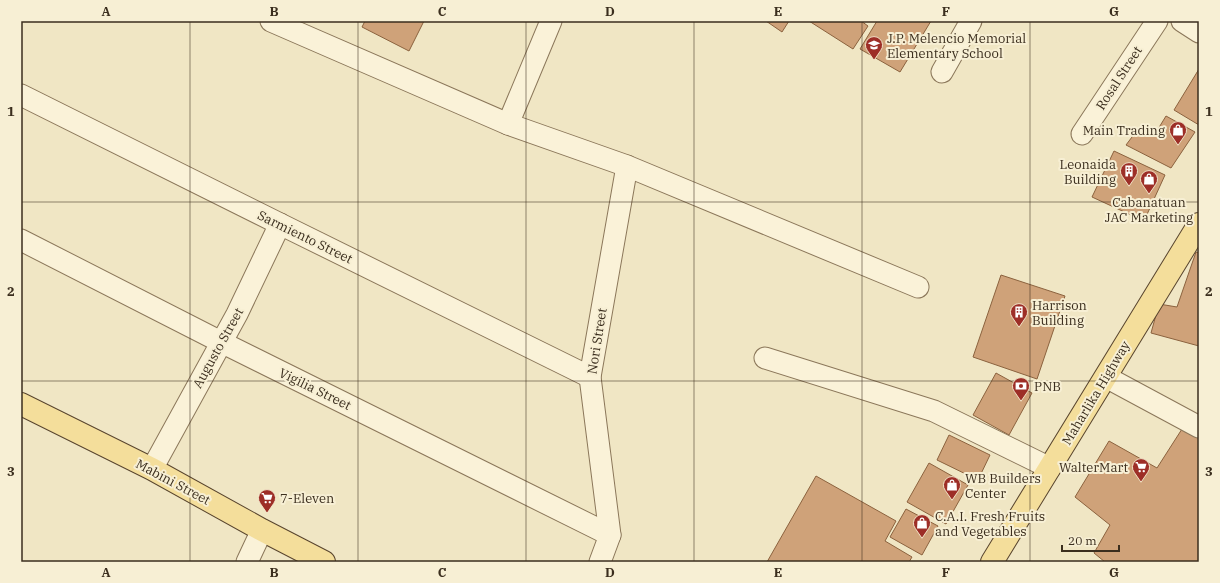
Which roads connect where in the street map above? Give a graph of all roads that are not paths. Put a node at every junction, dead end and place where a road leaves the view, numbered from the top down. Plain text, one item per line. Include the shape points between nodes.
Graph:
1 (271, 21) edge
2 (551, 21) edge
3 (971, 21) edge
4 (1157, 21) edge
5 (1182, 21) edge
6 (1199, 32) edge
7 (942, 72) dead end
8 (21, 95) edge
9 (508, 124) junction
10 (1082, 134) dead end
11 (627, 166) junction
12 (280, 224) junction
13 (1199, 224) edge
14 (21, 240) edge
15 (918, 287) dead end
16 (221, 342) junction
17 (765, 358) dead end
18 (590, 377) junction
19 (1106, 377) junction
20 (21, 404) edge
21 (1199, 427) edge
22 (1050, 468) junction
23 (152, 469) junction
24 (262, 530) junction
25 (610, 535) junction
26 (247, 562) edge
27 (324, 562) edge
28 (600, 562) edge
29 (992, 562) edge

1 - 9 street
2 - 9 street
3 - 7 street
4 - 10 street, Rosal Street
5 - 6 street
8 - 12 street, Sarmiento Street
9 - 11 street
11 - 15 street
11 - 18 street, Nori Street
12 - 16 street, Augusto Street
12 - 18 street, Sarmiento Street
13 - 19 main road, Maharlika Highway
14 - 16 street, Vigilia Street
16 - 23 street, Augusto Street
16 - 25 street, Vigilia Street
17 - 22 street via 934,411
18 - 25 street, Nori Street
19 - 21 street
19 - 22 main road, Maharlika Highway
20 - 23 main road, Mabini Street
22 - 29 main road, Maharlika Highway
23 - 24 main road, Mabini Street
24 - 26 street
24 - 27 main road, Mabini Street
25 - 28 street, Nori Street

